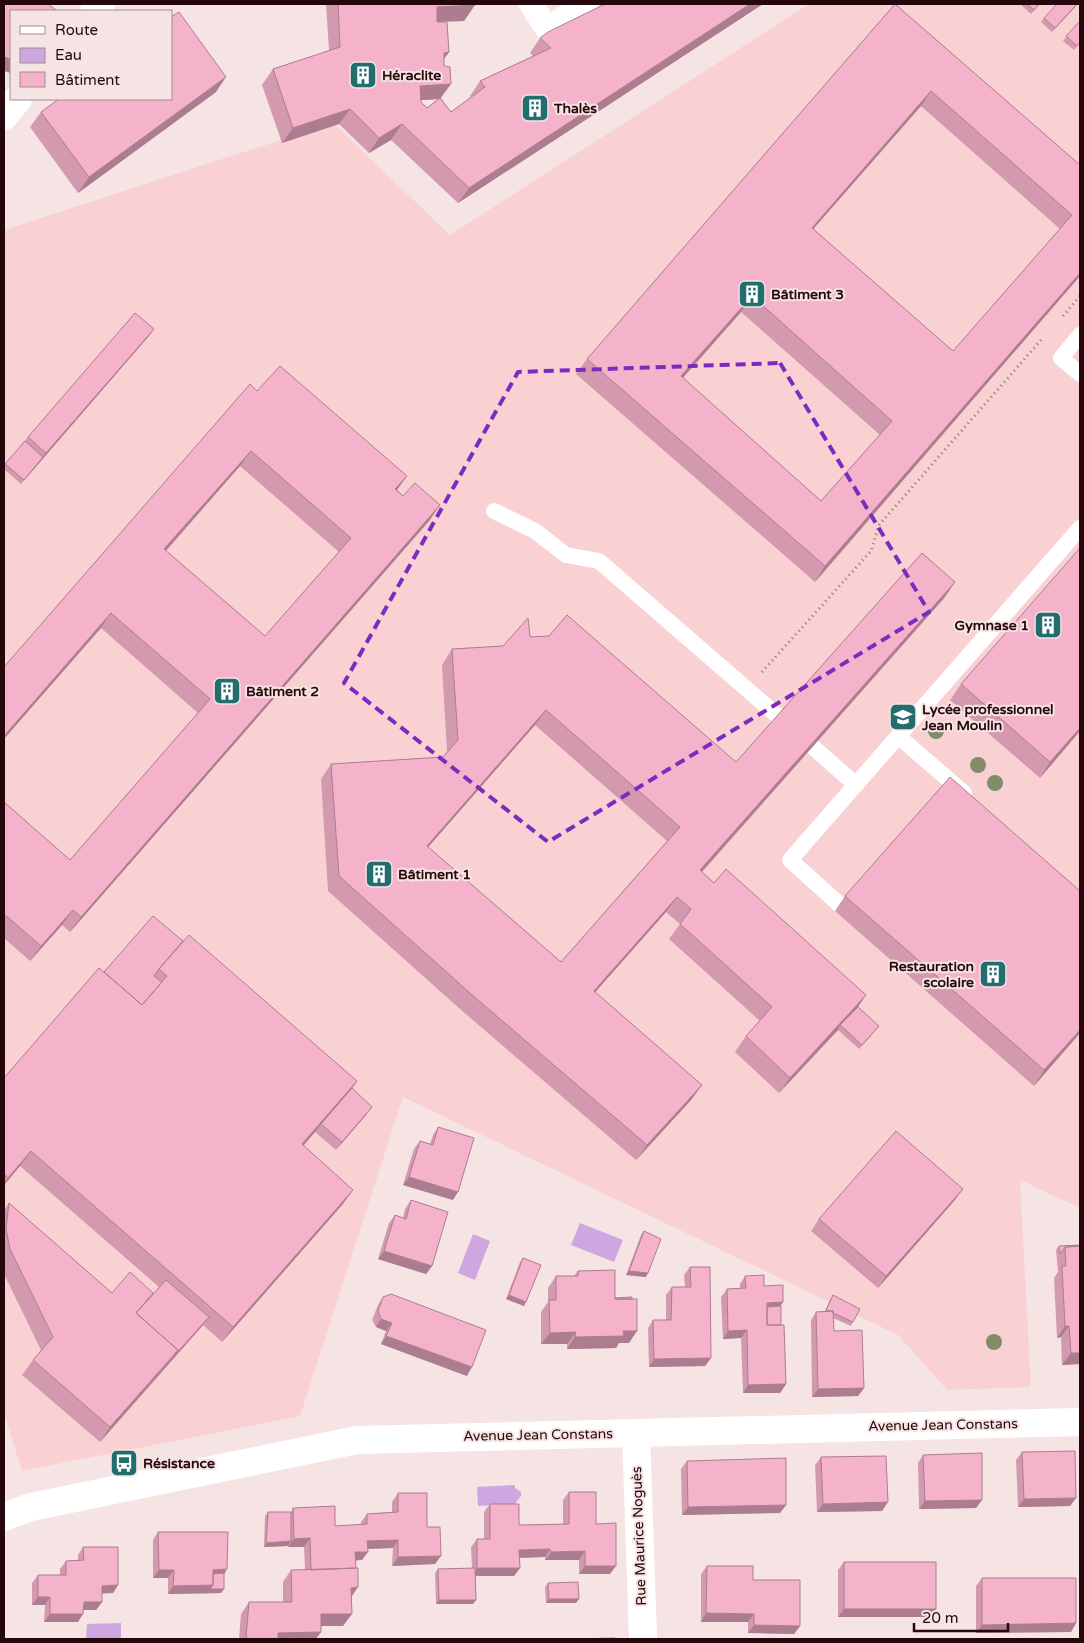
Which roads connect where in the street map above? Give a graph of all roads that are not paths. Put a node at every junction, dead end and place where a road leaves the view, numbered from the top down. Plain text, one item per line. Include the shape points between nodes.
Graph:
1 (531, 4) edge
2 (586, 4) edge
3 (17, 100) edge
4 (4, 116) edge
5 (1080, 335) edge
6 (1080, 374) edge
7 (494, 511) dead end
8 (1080, 528) edge
9 (779, 717) edge
10 (898, 736) junction
11 (813, 747) edge
12 (856, 785) junction
13 (977, 805) edge
14 (840, 905) dead end
15 (1080, 1422) edge
16 (636, 1433) junction
17 (4, 1517) edge
18 (643, 1639) edge

1 - 2 street via 546,29
3 - 4 street
5 - 6 lane via 1060,358
7 - 9 lane via 535,531 566,556 599,561
8 - 10 lane
10 - 12 lane
10 - 13 lane
11 - 12 lane
12 - 14 lane via 790,860
15 - 16 street, Avenue Jean Constans
16 - 17 street, Avenue Jean Constans via 357,1440 31,1507
16 - 18 street, Rue Maurice Noguès

